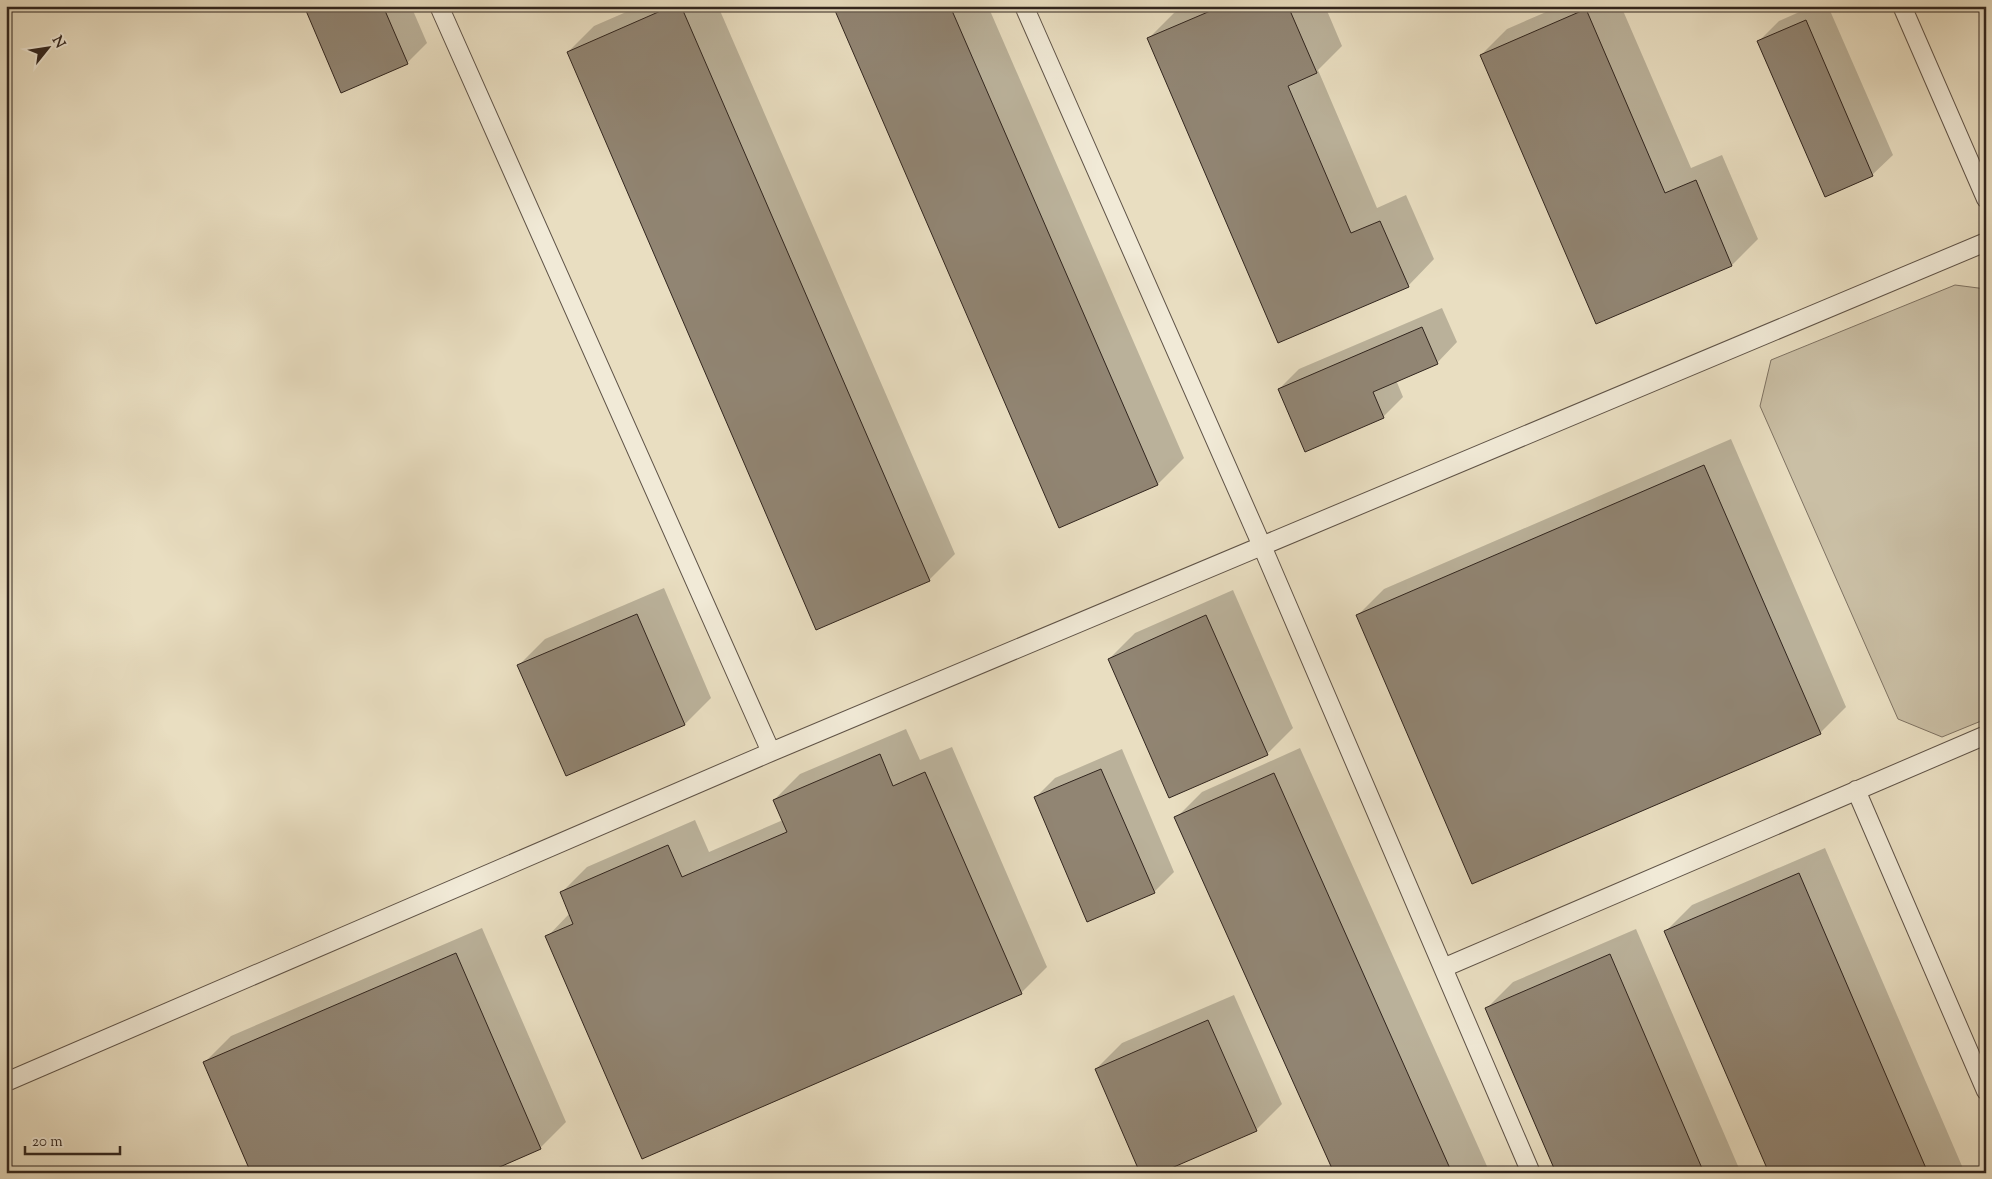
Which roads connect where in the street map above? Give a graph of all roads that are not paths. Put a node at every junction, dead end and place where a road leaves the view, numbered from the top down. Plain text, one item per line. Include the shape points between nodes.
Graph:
1 (439, 6) edge
2 (1024, 6) edge
3 (1902, 6) edge
4 (1986, 199) edge
5 (1986, 242) edge
6 (1262, 546) junction
7 (1986, 735) edge
8 (771, 752) junction
9 (1856, 790) junction
10 (1443, 968) junction
11 (6, 1082) edge
12 (1986, 1091) edge
13 (1531, 1173) edge

1 - 8 lane
2 - 6 lane
3 - 4 lane
5 - 6 lane
6 - 8 lane
6 - 10 lane
7 - 9 lane
8 - 11 lane
9 - 10 lane
9 - 12 lane
10 - 13 lane

